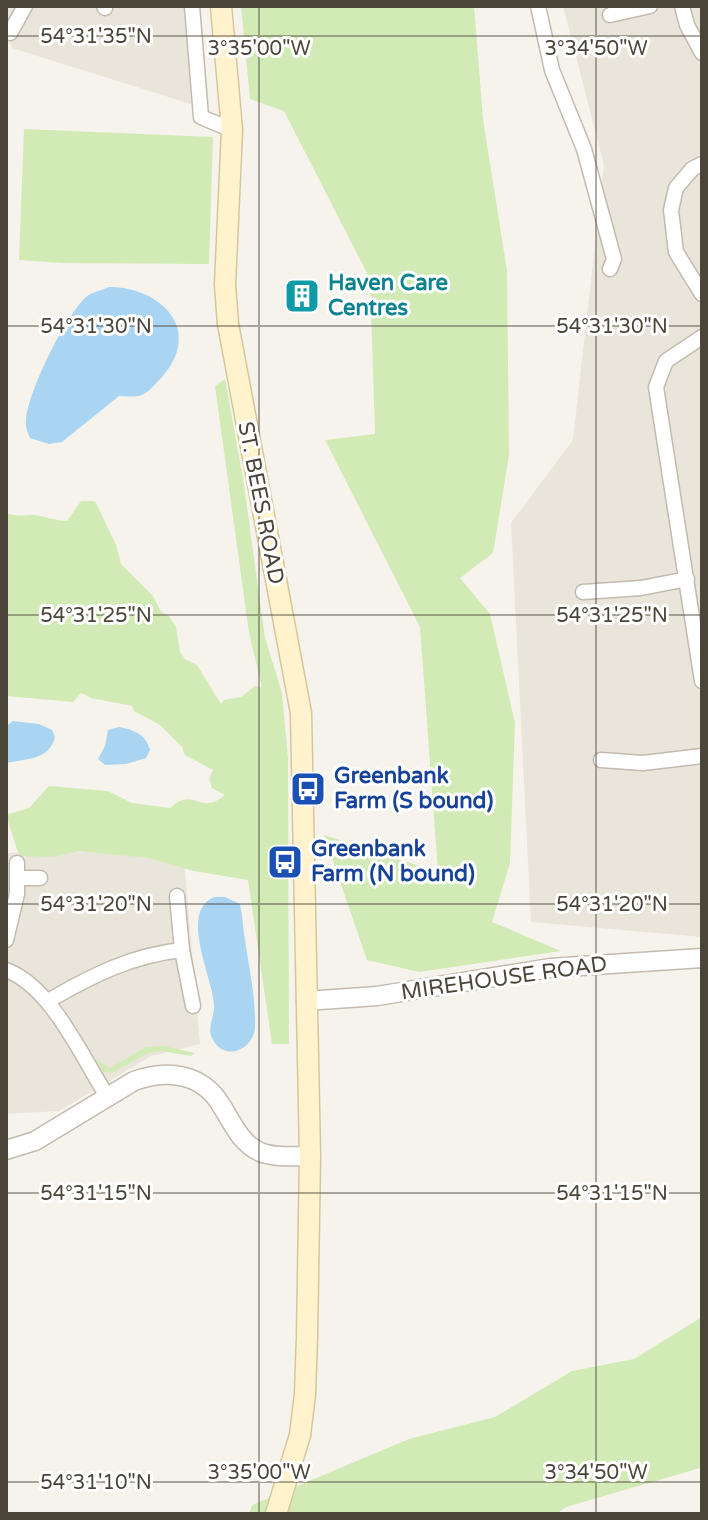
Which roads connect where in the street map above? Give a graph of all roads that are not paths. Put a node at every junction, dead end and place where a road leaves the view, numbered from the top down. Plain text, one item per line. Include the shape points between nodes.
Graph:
1 (25, 6) edge
2 (192, 6) edge
3 (221, 6) edge
4 (538, 6) edge
5 (650, 6) edge
6 (682, 6) edge
7 (610, 15) dead end
8 (10, 33) dead end
9 (702, 53) edge
10 (232, 130) junction
11 (702, 164) edge
12 (610, 269) dead end
13 (702, 294) edge
14 (702, 337) edge
15 (687, 579) junction
16 (583, 592) dead end
17 (702, 681) edge
18 (702, 756) edge
19 (601, 760) dead end
20 (40, 878) dead end
21 (177, 896) dead end
22 (6, 940) edge
23 (182, 950) junction
24 (702, 958) edge
25 (6, 970) edge
26 (48, 1001) junction
27 (306, 1001) junction
28 (193, 1006) dead end
29 (107, 1096) junction
30 (6, 1150) edge
31 (310, 1156) junction
32 (276, 1514) edge

1 - 8 street
2 - 10 street via 201,117
3 - 10 main road, ST. BEES ROAD
4 - 12 street via 552,70 592,177 614,259
5 - 7 street
6 - 9 street
10 - 27 main road, ST. BEES ROAD via 228,324 301,713
11 - 13 street via 676,188 671,210 676,252
14 - 15 street via 666,361 656,387
15 - 16 street
15 - 17 street
18 - 19 street via 643,763
20 - 22 street via 18,870
21 - 23 street
23 - 26 street via 130,960
23 - 28 street
24 - 27 street, MIREHOUSE ROAD via 550,968 377,996
25 - 26 street via 25,979
26 - 29 street
27 - 31 main road, ST. BEES ROAD
29 - 30 street via 35,1141
29 - 31 street via 150,1075 188,1077 219,1100 249,1145 272,1155
31 - 32 main road, ST. BEES ROAD via 300,1435

